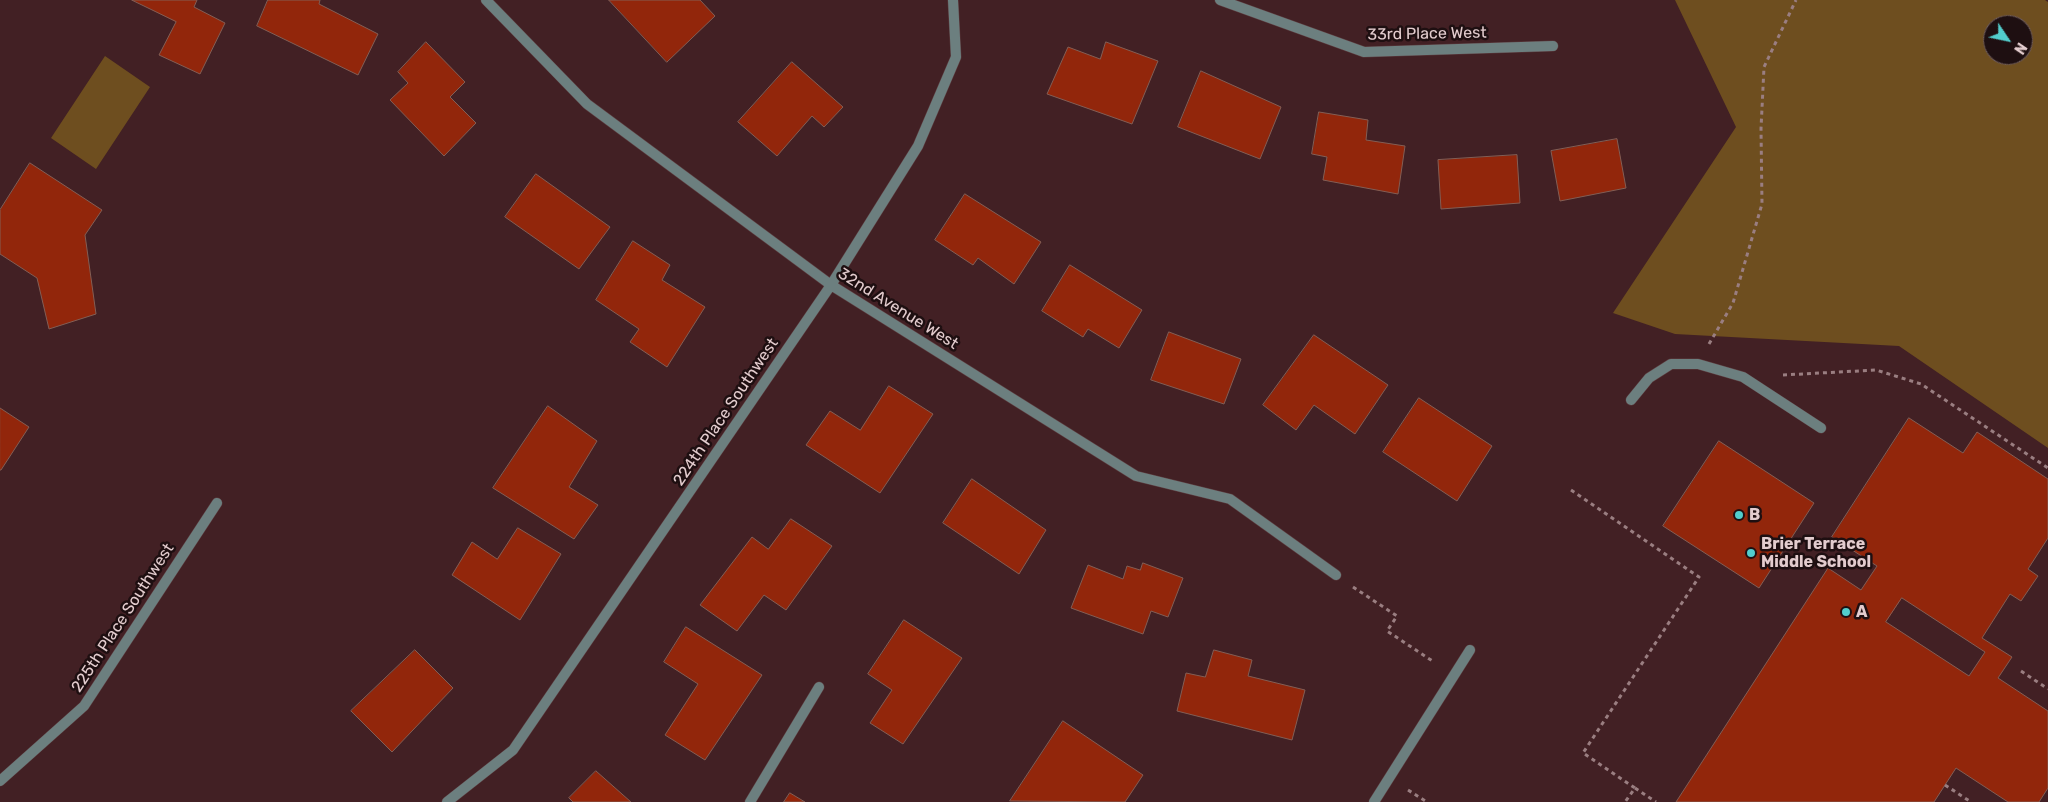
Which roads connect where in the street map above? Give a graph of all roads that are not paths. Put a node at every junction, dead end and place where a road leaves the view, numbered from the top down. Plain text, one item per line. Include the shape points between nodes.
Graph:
1 (486, 0) edge
2 (953, 0) edge
3 (1220, 0) edge
4 (1553, 46) dead end
5 (831, 285) junction
6 (1631, 400) dead end
7 (1821, 428) dead end
8 (216, 503) dead end
9 (1336, 575) road end
10 (1470, 650) dead end
11 (819, 687) dead end
12 (0, 780) edge
13 (447, 802) edge
14 (750, 802) edge
15 (1374, 802) edge

1 - 5 street, 32nd Avenue West via 587,104
2 - 5 street, 224th Place Southwest via 956,57 918,146
3 - 4 street, 33rd Place West via 1364,52
5 - 9 street, 32nd Avenue West via 1136,476 1230,499
5 - 13 street, 224th Place Southwest via 512,750
6 - 7 street via 1649,378 1671,364 1698,364 1743,377
8 - 12 street, 225th Place Southwest via 84,706
10 - 15 street
11 - 14 street

